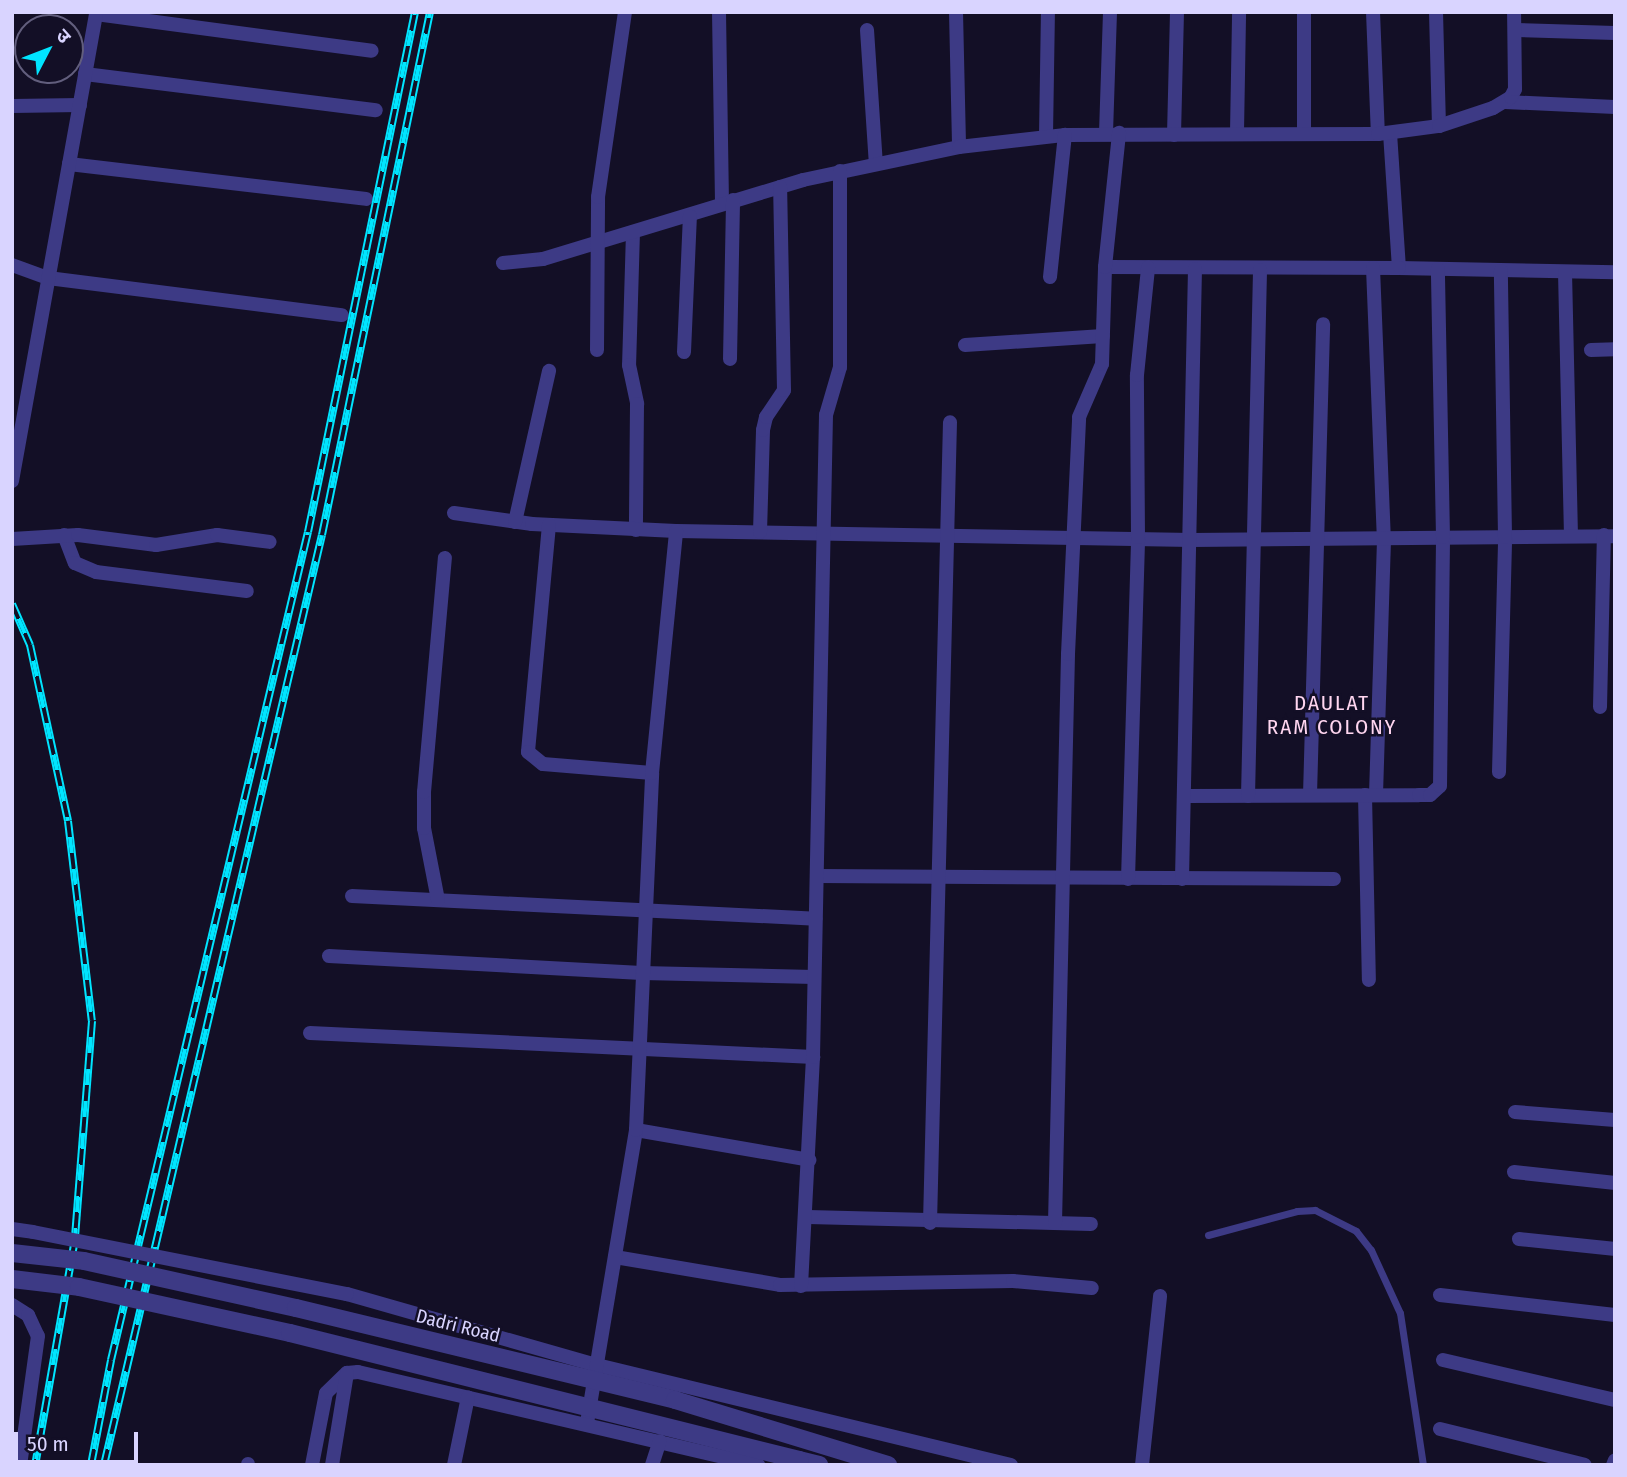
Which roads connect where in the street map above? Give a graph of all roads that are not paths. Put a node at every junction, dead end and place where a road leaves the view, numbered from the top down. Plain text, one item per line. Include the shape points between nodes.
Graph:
1 (625, 12) edge
2 (956, 12) edge
3 (1048, 12) edge
4 (1110, 12) edge
5 (1177, 12) edge
6 (1239, 12) edge
7 (1304, 12) edge
8 (1373, 12) edge
9 (1436, 12) edge
10 (1514, 12) edge
11 (96, 13) edge
12 (715, 13) edge
13 (867, 30) dead end
14 (1515, 30) junction
15 (1615, 33) edge
16 (372, 51) dead end
17 (85, 74) junction
18 (1505, 102) junction
19 (79, 105) junction
20 (12, 106) edge
21 (1615, 107) edge
22 (376, 110) dead end
23 (1439, 125) junction
24 (1304, 131) junction
25 (1237, 132) junction
26 (1112, 133) junction
27 (1384, 133) junction
28 (1065, 135) junction
29 (1174, 135) junction
30 (1046, 136) junction
31 (960, 147) junction
32 (69, 164) junction
33 (876, 164) junction
34 (840, 171) junction
35 (780, 187) junction
36 (366, 199) dead end
37 (728, 201) junction
38 (690, 216) junction
39 (633, 232) junction
40 (600, 241) junction
41 (503, 263) dead end
42 (12, 265) edge
43 (1105, 267) junction
44 (1148, 268) junction
45 (1195, 268) junction
46 (1373, 268) junction
47 (1399, 268) junction
48 (1438, 269) junction
49 (1260, 270) junction
50 (1502, 271) junction
51 (1565, 272) junction
52 (1615, 272) edge
53 (1050, 277) dead end
54 (47, 278) junction
55 (342, 315) dead end
56 (1323, 324) dead end
57 (1103, 336) junction
58 (965, 345) dead end
59 (1615, 349) edge
60 (597, 350) dead end
61 (1591, 350) dead end
62 (684, 352) dead end
63 (730, 359) dead end
64 (549, 372) dead end
65 (950, 422) dead end
66 (12, 481) edge
67 (454, 513) dead end
68 (515, 522) junction
69 (549, 526) junction
70 (636, 530) junction
71 (676, 531) junction
72 (760, 532) junction
73 (824, 533) junction
74 (948, 534) junction
75 (64, 535) junction
76 (1571, 535) junction
77 (1609, 536) edge
78 (1074, 537) junction
79 (1138, 537) junction
80 (1443, 537) junction
81 (1505, 537) junction
82 (12, 539) edge
83 (1255, 539) junction
84 (1317, 539) junction
85 (1192, 540) junction
86 (1384, 540) junction
87 (270, 542) dead end
88 (445, 558) dead end
89 (247, 591) dead end
90 (1600, 707) dead end
91 (1499, 772) dead end
92 (652, 773) junction
93 (1370, 795) junction
94 (1184, 796) junction
95 (1248, 796) junction
96 (1310, 796) junction
97 (817, 876) junction
98 (939, 878) junction
99 (1063, 878) junction
100 (1128, 878) junction
101 (1182, 878) junction
102 (1334, 879) dead end
103 (352, 896) dead end
104 (438, 900) junction
105 (648, 911) junction
106 (815, 919) junction
107 (329, 956) dead end
108 (642, 973) junction
109 (814, 977) junction
110 (1369, 980) dead end
111 (310, 1032) dead end
112 (641, 1048) junction
113 (813, 1057) junction
114 (1515, 1112) dead end
115 (1615, 1120) edge
116 (636, 1130) junction
117 (809, 1160) junction
118 (1514, 1172) dead end
119 (1615, 1183) edge
120 (808, 1217) junction
121 (930, 1223) junction
122 (1055, 1223) junction
123 (1091, 1224) dead end
124 (12, 1229) edge
125 (1209, 1235) dead end
126 (1519, 1239) dead end
127 (1615, 1249) edge
128 (12, 1253) edge
129 (615, 1257) junction
130 (12, 1279) edge
131 (801, 1286) junction
132 (1092, 1288) dead end
133 (1440, 1295) dead end
134 (1160, 1296) dead end
135 (12, 1306) edge
136 (1615, 1315) edge
137 (1443, 1360) dead end
138 (597, 1365) junction
139 (347, 1373) junction
140 (468, 1397) junction
141 (1615, 1400) edge
142 (587, 1423) junction
143 (1440, 1429) dead end
144 (660, 1441) junction
145 (719, 1460) edge
146 (1615, 1460) edge
147 (20, 1465) edge
148 (312, 1465) edge
149 (332, 1465) edge
150 (454, 1465) edge
151 (652, 1465) edge
152 (758, 1465) edge
153 (820, 1465) edge
154 (888, 1465) edge
155 (1011, 1465) edge
156 (1142, 1465) edge
157 (1423, 1465) edge
158 (1585, 1465) edge
159 (1613, 1465) edge

1 - 40 street via 598,197
2 - 31 street
3 - 30 street
4 - 26 street
5 - 29 street
6 - 25 street
7 - 24 street
8 - 27 street
9 - 23 street
10 - 14 street
11 - 16 street
11 - 17 street
12 - 37 street
13 - 33 street
14 - 15 street
14 - 18 street via 1516,89
17 - 19 street
17 - 22 street
18 - 21 street
18 - 23 street
19 - 20 street
19 - 32 street
23 - 27 street
24 - 25 street
24 - 27 street
25 - 29 street
26 - 28 street
26 - 29 street
26 - 43 street
27 - 47 street
28 - 30 street
28 - 53 street
30 - 31 street
31 - 33 street
32 - 36 street
32 - 54 street
33 - 34 street
34 - 35 street
34 - 73 street via 840,367 826,415
35 - 37 street
35 - 72 street via 784,390 763,430
37 - 38 street
37 - 63 street
38 - 39 street
38 - 62 street
39 - 40 street
39 - 70 street via 629,365 637,404
40 - 41 street via 543,258
40 - 60 street
42 - 54 street
43 - 44 street
43 - 57 street
44 - 45 street
44 - 79 street via 1137,375
45 - 49 street
45 - 85 street
46 - 47 street
46 - 49 street
46 - 86 street
47 - 48 street
48 - 50 street
48 - 80 street
49 - 83 street
50 - 51 street
50 - 81 street
51 - 52 street
51 - 76 street
54 - 55 street
54 - 66 street
56 - 84 street
57 - 58 street
57 - 78 street via 1100,376 1079,417
59 - 61 street
64 - 68 street
65 - 74 street
67 - 68 street
68 - 69 street
69 - 70 street
69 - 92 street via 528,752 543,764
70 - 71 street
71 - 72 street
71 - 92 street
72 - 73 street
73 - 74 street
73 - 97 street
74 - 78 street
74 - 98 street
75 - 82 street
75 - 87 street via 156,545 205,535
75 - 89 street via 75,563 96,572
76 - 77 street
76 - 81 street
77 - 90 street
78 - 79 street
78 - 99 street
79 - 85 street
79 - 100 street
80 - 81 street
80 - 86 street
80 - 93 street via 1440,786 1430,794
81 - 91 street
83 - 84 street
83 - 85 street
83 - 95 street
84 - 86 street
84 - 96 street
85 - 94 street
86 - 93 street
88 - 104 street via 424,792 424,828
92 - 105 street
93 - 96 street
93 - 110 street
94 - 95 street
94 - 101 street
95 - 96 street
97 - 98 street
97 - 106 street
98 - 99 street
98 - 121 street
99 - 100 street
99 - 122 street
100 - 101 street
101 - 102 street
103 - 104 street
104 - 105 street
105 - 106 street
105 - 108 street
106 - 109 street
107 - 108 street
108 - 109 street
108 - 112 street
109 - 113 street
111 - 112 street
112 - 113 street
112 - 116 street
113 - 117 street
114 - 115 street
116 - 117 street
116 - 129 street
117 - 120 street
118 - 119 street
120 - 121 street
120 - 131 street
121 - 122 street
122 - 123 street
124 - 138 street, bridge via 347,1294
125 - 157 lane via 1315,1210 1356,1231 1371,1250 1400,1313
126 - 127 street
128 - 154 street, Dadri Road, bridge via 84,1261 296,1308 675,1400
129 - 131 street
129 - 138 street
130 - 153 street, bridge via 79,1287 290,1333
131 - 132 street via 988,1281
133 - 136 street
134 - 156 street
135 - 147 street via 28,1315 38,1336
137 - 141 street
138 - 142 street
138 - 155 street
139 - 140 street
139 - 148 street via 326,1393
139 - 149 street
140 - 142 street
140 - 150 street
142 - 144 street
143 - 158 street
144 - 145 street
144 - 151 street
145 - 152 street
146 - 159 street

